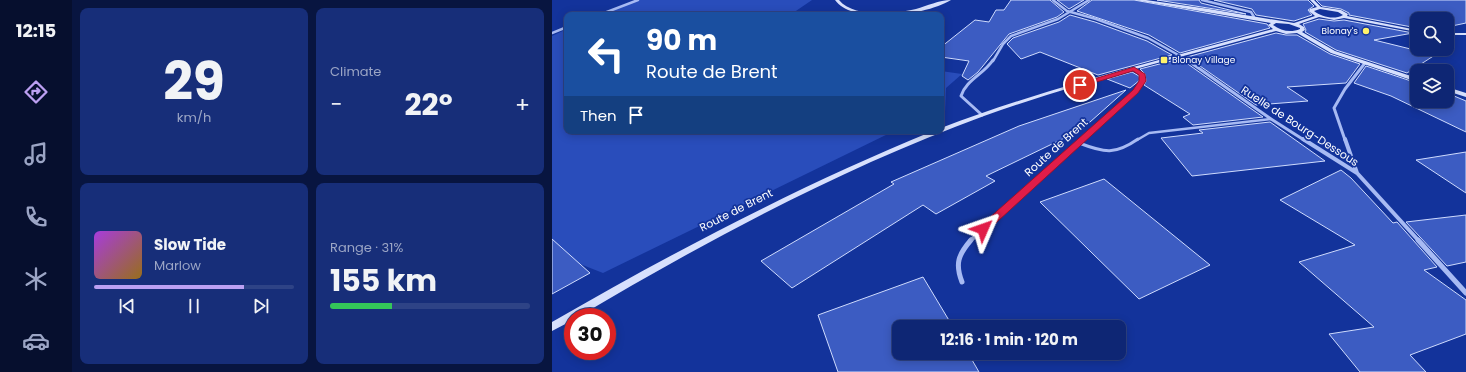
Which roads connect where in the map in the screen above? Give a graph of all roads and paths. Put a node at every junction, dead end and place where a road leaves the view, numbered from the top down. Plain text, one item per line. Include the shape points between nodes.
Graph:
1 (638, 0) edge
2 (837, 0) edge
3 (949, 0) edge
4 (1053, 0) edge
5 (1089, 0) edge
6 (1137, 0) edge
7 (1202, 0) edge
8 (1312, 0) edge
9 (1320, 8) junction
10 (1067, 11) junction
11 (607, 12) edge
12 (862, 12) edge
13 (910, 12) edge
14 (1318, 16) junction
15 (1254, 17) junction
16 (1345, 17) junction
17 (1275, 22) junction
18 (1296, 24) junction
19 (564, 28) edge
20 (1276, 30) junction
21 (1410, 30) edge
22 (1298, 32) junction
23 (552, 33) edge
24 (1454, 34) edge
25 (1466, 34) edge
26 (1181, 56) junction
27 (1365, 63) junction
28 (1134, 69) junction
29 (1410, 78) edge
30 (1454, 91) edge
31 (1466, 95) edge
32 (982, 115) junction
33 (1271, 119) junction
34 (944, 129) edge
35 (933, 134) edge
36 (1079, 143) junction
37 (1357, 173) junction
38 (962, 282) dead end
39 (1466, 293) edge
40 (552, 327) edge

1 - 11 street
2 - 12 main road via 848,10
3 - 13 main road
4 - 10 street
5 - 10 street
6 - 15 main road
7 - 15 street via 1251,12
8 - 9 main road
9 - 14 main road via 1312,10 1313,14
9 - 16 main road via 1339,11 1346,15
10 - 26 street, Ruelle de Bourg-Dessous via 1148,38
10 - 32 street via 1058,19 1011,36 987,69 964,86 961,96
14 - 16 main road
14 - 18 main road
15 - 17 main road
16 - 21 main road
17 - 18 main road
17 - 20 main road via 1270,25
18 - 22 main road via 1304,29
19 - 23 street
20 - 22 main road
20 - 26 main road, Route de Brent
22 - 27 main road via 1333,52
24 - 25 main road
26 - 28 main road, Route de Brent
26 - 33 street, Ruelle de Bourg-Dessous
27 - 29 main road
27 - 37 street via 1334,108
28 - 32 main road, Route de Brent
28 - 36 street, Route de Brent via 1142,74 1143,81 1136,91
30 - 31 main road
32 - 34 main road, Route de Brent
33 - 36 lane via 1149,134 1110,152
33 - 37 street, Ruelle de Bourg-Dessous
35 - 40 main road, Route de Brent via 822,181 735,224 649,269
36 - 38 street, Route de Brent via 972,239 958,255 957,270
37 - 39 street, Ruelle de Bourg-Dessous

